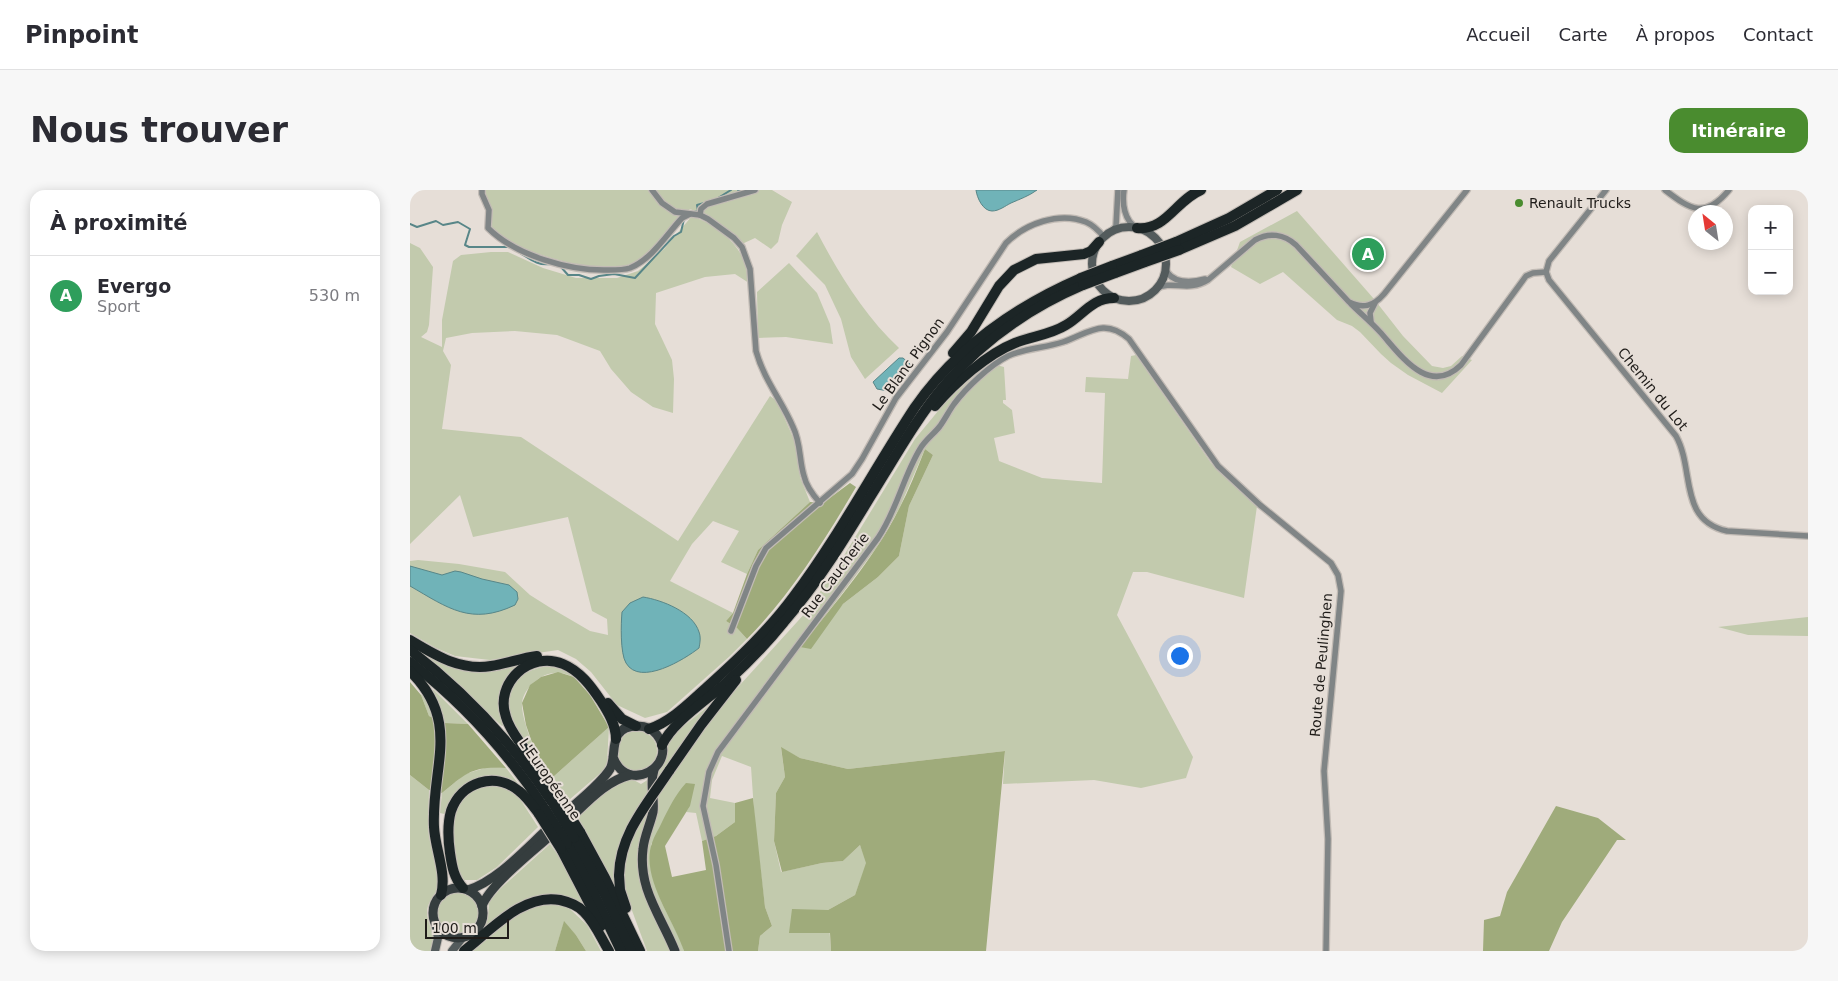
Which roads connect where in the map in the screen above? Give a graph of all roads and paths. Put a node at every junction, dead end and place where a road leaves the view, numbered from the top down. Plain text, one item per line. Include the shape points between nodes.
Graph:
1 (482, 190) edge
2 (652, 190) edge
3 (755, 190) edge
4 (1118, 190) edge
5 (1124, 190) edge
6 (1201, 190) edge
7 (1277, 190) edge
8 (1297, 190) edge
9 (1467, 190) edge
10 (1606, 190) edge
11 (1665, 190) edge
12 (1729, 190) edge
13 (691, 214) junction
14 (700, 215) junction
15 (1137, 228) junction
16 (1105, 237) junction
17 (1178, 246) junction
18 (1165, 268) junction
19 (1546, 272) junction
20 (1214, 275) junction
21 (1156, 288) junction
22 (1114, 298) junction
23 (1349, 302) junction
24 (1377, 302) junction
25 (1371, 322) junction
26 (1132, 342) joint
27 (867, 492) junction
28 (820, 503) junction
29 (1808, 536) edge
30 (731, 632) dead end
31 (410, 640) edge
32 (410, 650) edge
33 (755, 655) junction
34 (410, 662) edge
35 (410, 671) edge
36 (636, 726) junction
37 (649, 728) junction
38 (616, 739) junction
39 (662, 746) junction
40 (613, 757) junction
41 (654, 770) junction
42 (633, 775) junction
43 (652, 793) junction
44 (548, 806) junction
45 (571, 841) junction
46 (466, 889) junction
47 (441, 895) junction
48 (482, 906) junction
49 (435, 924) junction
50 (464, 937) junction
51 (434, 951) edge
52 (452, 951) edge
53 (464, 951) edge
54 (611, 951) edge
55 (621, 951) edge
56 (631, 951) edge
57 (642, 951) edge
58 (675, 951) edge
59 (729, 951) edge
60 (1326, 951) edge

1 - 13 street via 488,210 488,228 494,233 524,251 578,269 629,269 642,262 682,218
2 - 13 street via 675,212
3 - 14 street via 707,204
4 - 16 street via 1116,226
5 - 15 street via 1126,216 1129,223
6 - 15 highway via 1187,198 1159,224
7 - 17 highway
8 - 17 highway via 1235,226
9 - 24 street
10 - 19 street via 1551,259
11 - 12 street via 1685,205 1700,210 1717,204
13 - 14 street
14 - 28 street via 734,238 745,254 750,269 758,359 793,427 804,476
15 - 16 street via 1122,228
15 - 18 street via 1148,232 1159,242 1165,256
16 - 22 street via 1092,260 1094,275 1101,288
16 - 27 highway via 1084,254 1036,259 1008,276 971,332 909,407
16 - 28 street, Le Blanc Pignon via 1090,224 1069,219 1038,222 1012,237 944,336 896,398 857,467
17 - 27 highway, bridge via 1082,281 1020,318 985,345 943,386
18 - 20 street via 1171,277 1184,281
18 - 21 street
19 - 25 street via 1526,276 1463,362 1446,374 1432,376 1417,371
19 - 29 street, Chemin du Lot via 1560,294 1676,436 1684,454 1692,502 1702,518 1715,528 1727,531
20 - 21 street via 1194,286
20 - 23 street via 1255,240 1270,235 1282,236 1296,245
21 - 22 street via 1136,300
22 - 27 highway via 1097,301 1060,328 1016,342 986,360 936,405
23 - 24 street via 1364,306
23 - 25 street
24 - 25 street via 1370,313
26 - 59 street, Rue Caucherie via 1109,328 1092,329 1061,343 1009,356 970,387 920,448 890,519 870,550 723,744 708,772 703,806
26 - 60 street, Route de Peulinghen via 1221,470 1325,558 1339,578 1341,591 1324,771 1328,839
27 - 33 highway via 840,547 816,582
27 - 37 highway via 773,622 685,707
28 - 30 street, Le Blanc Pignon via 766,548
31 - 36 highway via 447,660 469,666 493,666 542,655 565,658 585,672 620,717
32 - 44 highway, L'Européenne via 489,722 529,769
33 - 39 highway via 673,727
33 - 57 highway, bridge via 669,772 628,835 620,855 618,875 624,904
34 - 44 highway, L'Européenne via 482,728
35 - 47 highway via 427,692 439,725 441,756 434,823 442,878
36 - 37 main road
36 - 38 main road via 623,731
37 - 39 main road
38 - 40 main road
38 - 44 highway via 606,708 589,684 572,668 556,661 540,661 529,664 514,676 504,698 506,717
39 - 41 main road via 661,759
40 - 42 main road via 619,768
40 - 46 main road via 608,772 494,877
41 - 42 main road via 645,775
41 - 43 main road
42 - 43 main road
42 - 48 main road via 619,779 598,793 495,886
43 - 58 main road via 653,808 644,844 643,874 649,898
44 - 45 highway, L'Européenne, bridge
44 - 45 highway, bridge
44 - 46 highway via 504,783 486,780 465,790 452,808 448,830 456,879
45 - 54 highway
45 - 55 highway, L'Européenne
45 - 56 highway, L'Européenne via 604,893
45 - 57 highway via 605,878
46 - 47 main road via 452,888
46 - 48 main road via 478,898
47 - 49 main road via 433,909
48 - 50 main road via 483,917 479,927
49 - 50 main road via 449,936
49 - 51 street via 438,938
50 - 52 street
53 - 54 highway via 520,907 545,899 562,901 581,909

